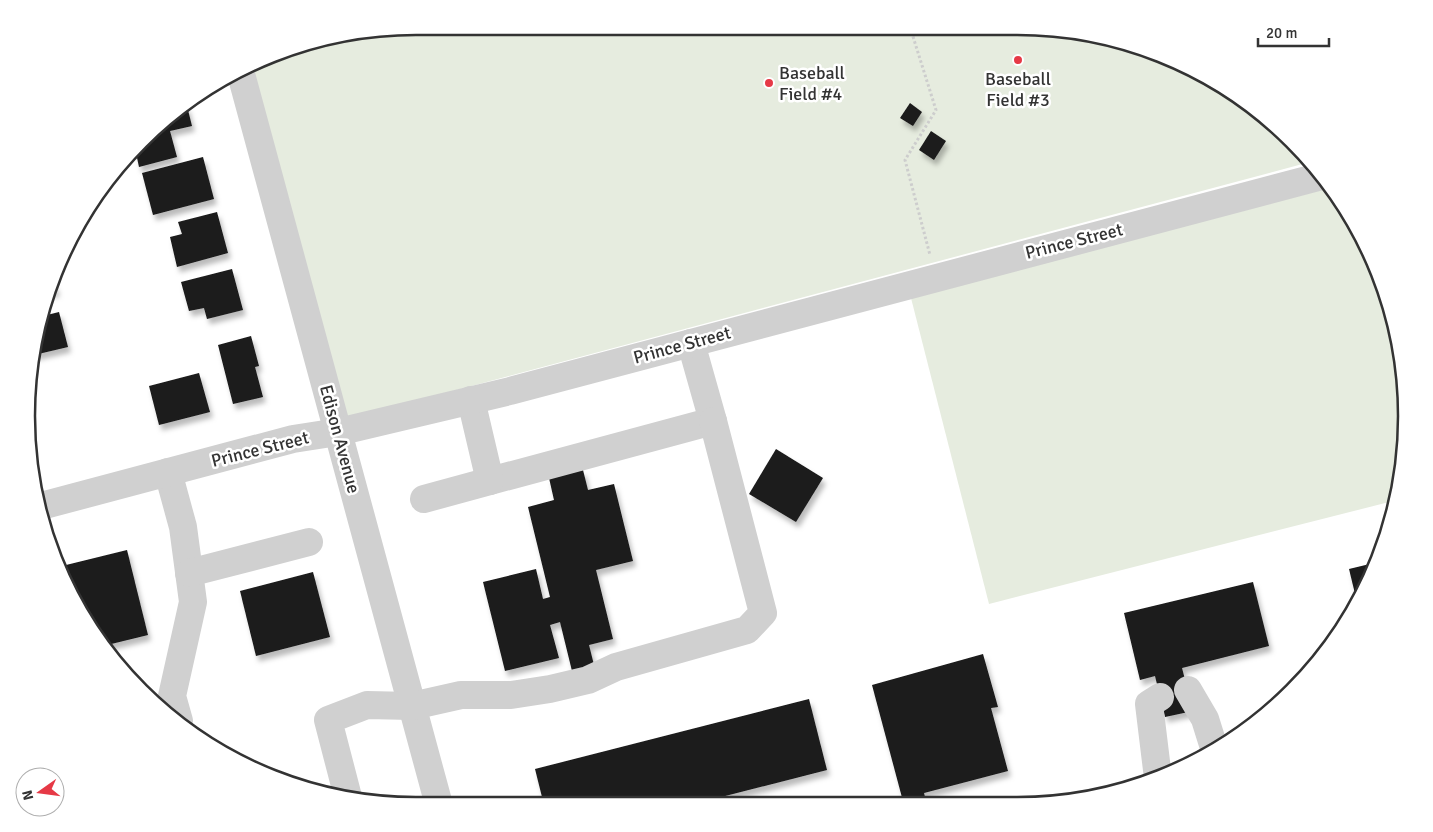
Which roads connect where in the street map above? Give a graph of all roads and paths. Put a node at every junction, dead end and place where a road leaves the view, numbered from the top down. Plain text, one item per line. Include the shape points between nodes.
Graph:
1 (913, 35) edge
2 (242, 77) edge
3 (1314, 178) edge
4 (930, 256) dead end
5 (691, 343) junction
6 (471, 400) junction
7 (713, 421) junction
8 (338, 432) junction
9 (168, 472) junction
10 (490, 481) junction
11 (424, 499) dead end
12 (46, 505) edge
13 (309, 542) dead end
14 (189, 573) junction
15 (1188, 690) dead end
16 (1160, 697) dead end
17 (412, 706) junction
18 (176, 712) edge
19 (1213, 743) edge
20 (1157, 770) edge
21 (347, 791) edge
22 (437, 797) edge

1 - 4 path via 936,110 905,160
2 - 8 street, Edison Avenue
3 - 5 street, Prince Street
5 - 6 street, Prince Street
5 - 7 street
6 - 8 street, Prince Street
6 - 10 street
7 - 10 street
7 - 17 street via 763,613 747,630 550,689 510,695 461,695
8 - 9 street, Prince Street via 293,439
8 - 17 street, Edison Avenue
9 - 12 street, Prince Street
9 - 14 street via 183,527
10 - 11 street
13 - 14 street
14 - 18 street via 193,602 172,696
15 - 19 street via 1205,719
16 - 20 street via 1148,704
17 - 21 street via 367,705 328,720
17 - 22 street, Edison Avenue

